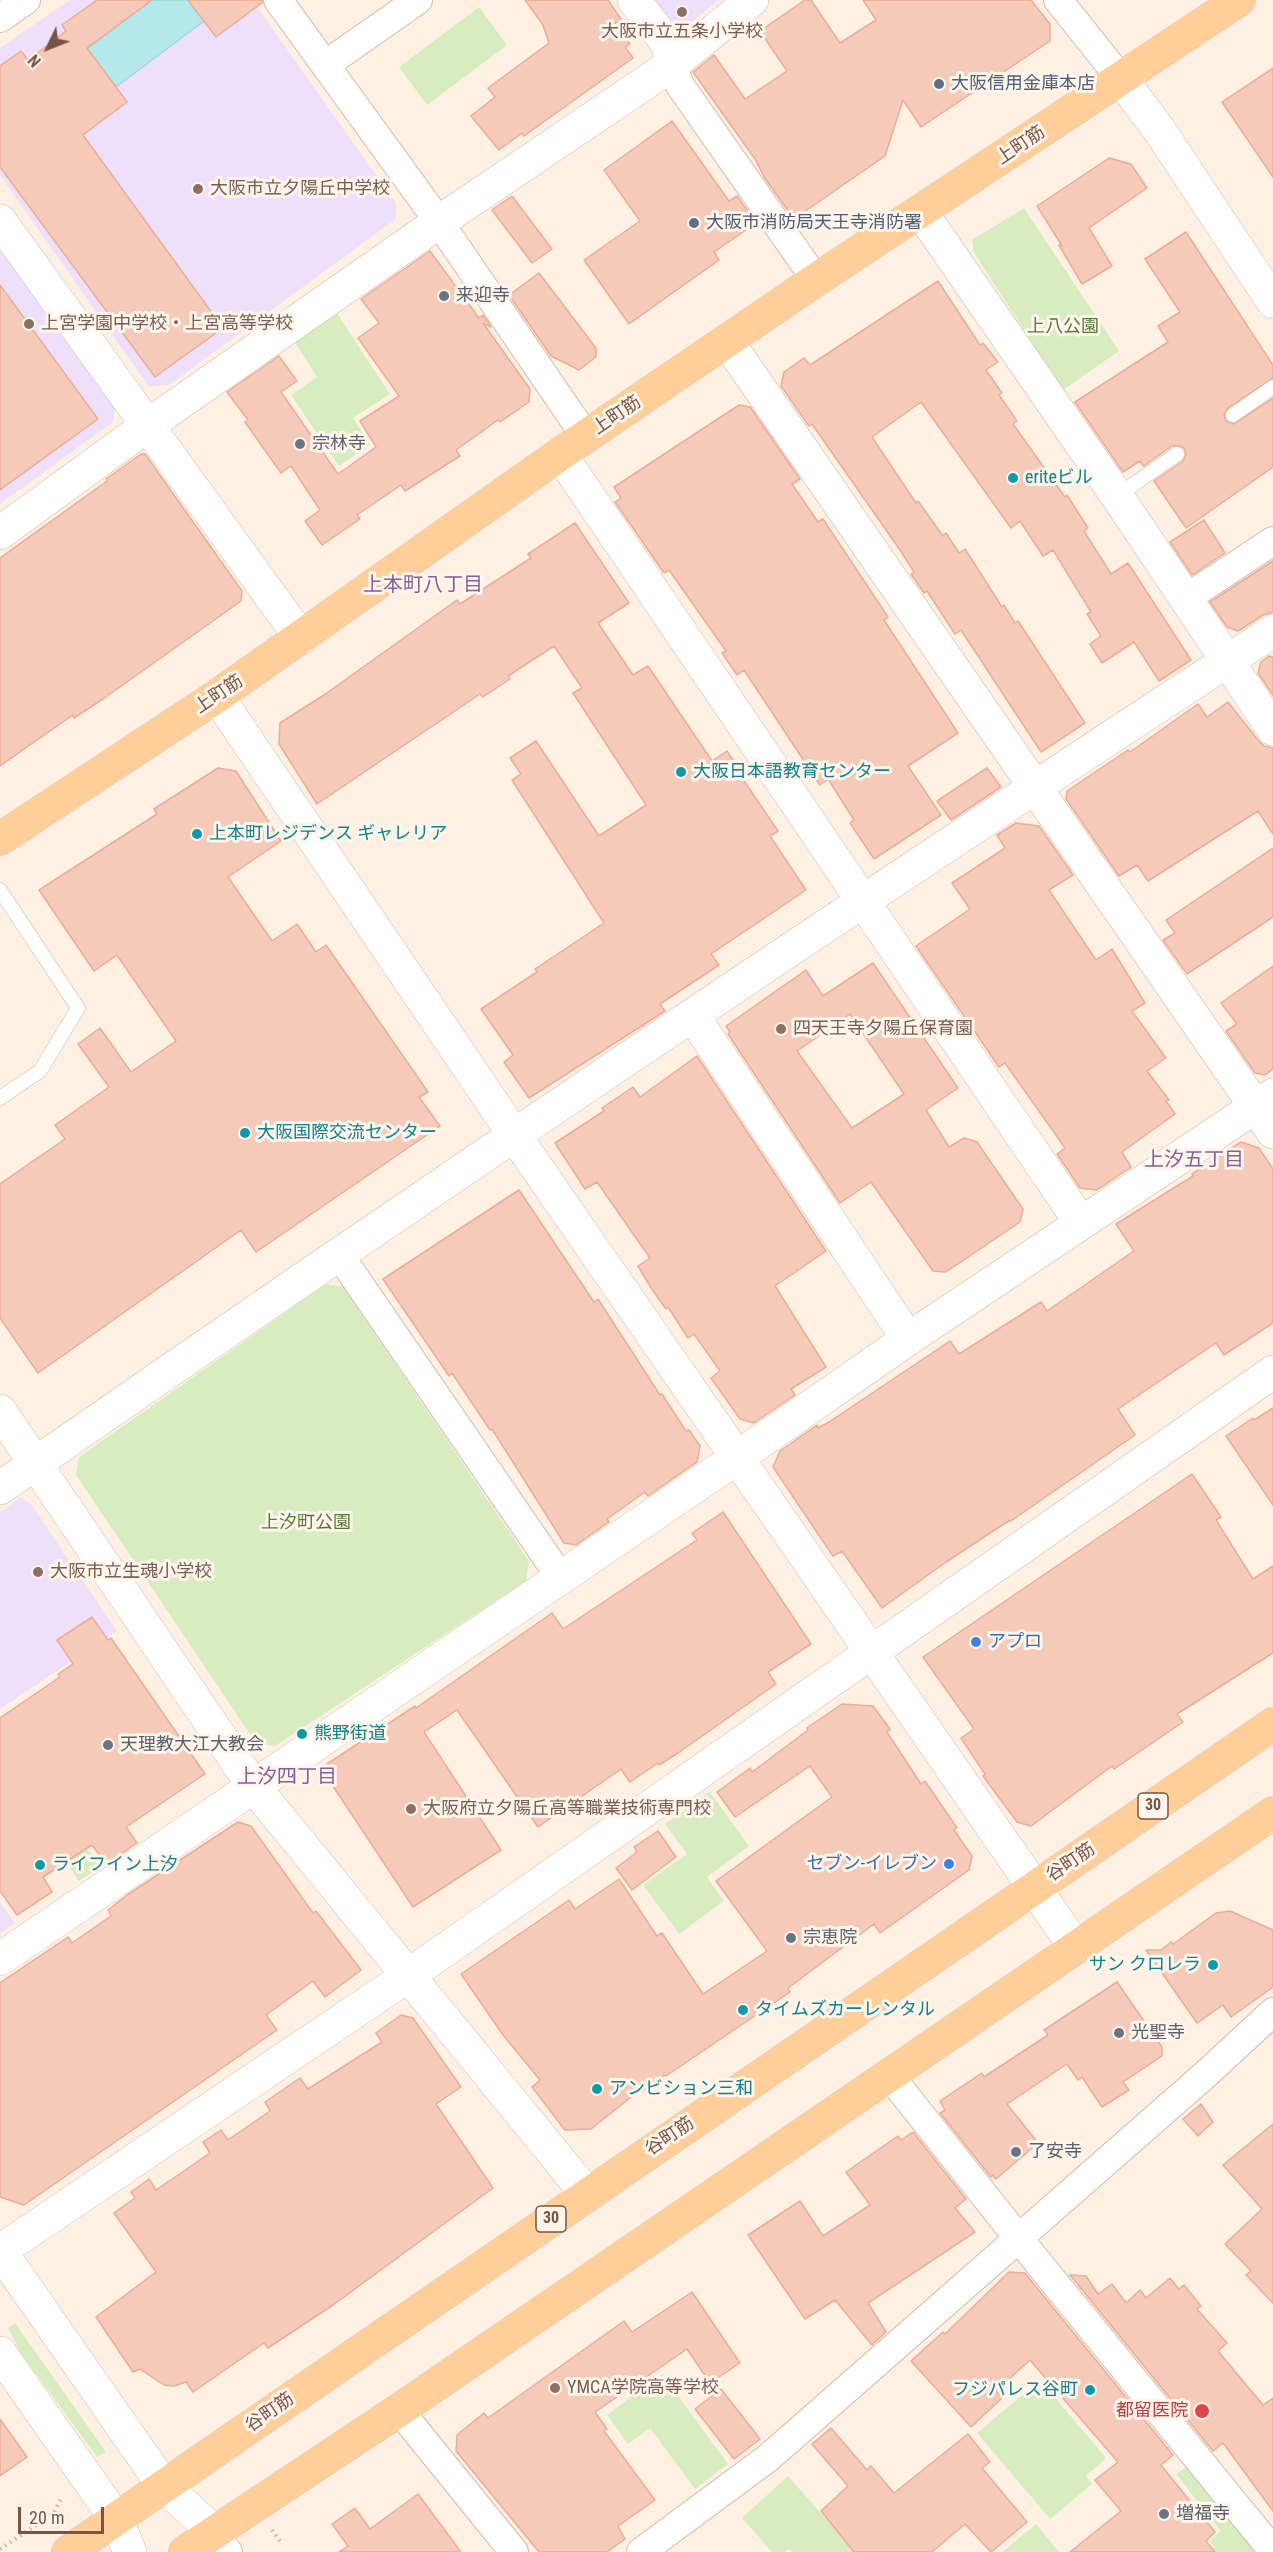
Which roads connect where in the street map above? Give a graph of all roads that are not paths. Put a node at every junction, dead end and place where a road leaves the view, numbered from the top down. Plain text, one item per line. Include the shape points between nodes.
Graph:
1 (27, 0) edge
2 (278, 0) edge
3 (418, 0) edge
4 (634, 0) edge
5 (752, 0) edge
6 (1058, 0) edge
7 (1239, 0) edge
8 (0, 18) edge
9 (673, 64) junction
10 (325, 65) junction
11 (1121, 79) junction
12 (921, 212) junction
13 (0, 221) edge
14 (439, 222) junction
15 (816, 280) junction
16 (1273, 302) edge
17 (727, 341) junction
18 (1273, 387) edge
19 (1233, 416) dead end
20 (148, 425) junction
21 (573, 446) junction
22 (1177, 454) dead end
23 (1117, 496) junction
24 (0, 533) edge
25 (1273, 541) edge
26 (1185, 599) junction
27 (1273, 631) edge
28 (301, 638) junction
29 (1227, 661) junction
30 (217, 696) junction
31 (1273, 729) edge
32 (1033, 787) junction
33 (0, 839) edge
34 (0, 890) edge
35 (864, 901) junction
36 (693, 1016) junction
37 (0, 1098) edge
38 (1267, 1112) edge
39 (515, 1136) junction
40 (1081, 1223) junction
41 (340, 1256) junction
42 (908, 1339) junction
43 (1273, 1372) edge
44 (0, 1411) edge
45 (738, 1457) junction
46 (36, 1463) junction
47 (0, 1488) edge
48 (561, 1578) junction
49 (871, 1651) junction
50 (1273, 1724) edge
51 (254, 1787) junction
52 (1273, 1813) edge
53 (1034, 1888) junction
54 (1076, 1948) junction
55 (0, 1959) edge
56 (409, 1975) junction
57 (1273, 2012) edge
58 (889, 2075) junction
59 (588, 2194) junction
60 (1019, 2239) junction
61 (0, 2251) edge
62 (0, 2353) edge
63 (399, 2410) junction
64 (163, 2485) junction
65 (116, 2519) junction
66 (221, 2542) edge
67 (1273, 2550) edge
68 (68, 2552) edge
69 (130, 2552) edge
70 (185, 2552) edge
71 (514, 2552) edge
72 (641, 2552) edge

1 - 8 street
2 - 10 street
3 - 10 street
4 - 9 street via 667,43
5 - 9 street
6 - 11 street
7 - 11 main road, 上町筋
9 - 14 street
9 - 15 street via 679,84
10 - 14 street
11 - 12 main road, 上町筋
11 - 16 street
12 - 15 main road, 上町筋
12 - 23 street
13 - 20 street
14 - 20 street
14 - 21 street
15 - 17 main road, 上町筋
17 - 21 main road, 上町筋
17 - 32 street
18 - 19 lane
20 - 24 street
20 - 28 street
21 - 28 main road, 上町筋
21 - 35 street
22 - 23 lane
23 - 26 street
25 - 26 street
26 - 29 street
27 - 29 street
28 - 30 main road, 上町筋
29 - 31 street
29 - 32 street
30 - 33 main road, 上町筋
30 - 39 street
32 - 35 street
32 - 38 street
34 - 37 lane via 78,1008 40,1071
35 - 36 street
35 - 40 street
36 - 39 street
36 - 42 street
38 - 40 street
39 - 41 street
39 - 45 street
40 - 42 street
41 - 46 street
41 - 48 street
42 - 45 street
43 - 49 street
44 - 46 street
45 - 48 street
45 - 49 street
46 - 47 street
46 - 51 street
48 - 51 street
49 - 53 street
49 - 56 street
50 - 53 main road, 谷町筋 / 30
51 - 55 street
51 - 56 street
52 - 54 main road
53 - 54 street
53 - 59 main road, 谷町筋 / 30
54 - 58 main road
56 - 59 street
56 - 61 street
57 - 60 street
58 - 60 street
58 - 63 main road
59 - 64 main road, 谷町筋 / 30
60 - 67 street
60 - 72 street via 768,2458
61 - 64 street
62 - 65 street
63 - 66 main road
63 - 71 street
64 - 65 main road, 谷町筋 / 30
64 - 66 street
65 - 68 main road, 谷町筋 / 30
65 - 69 street
66 - 70 main road

